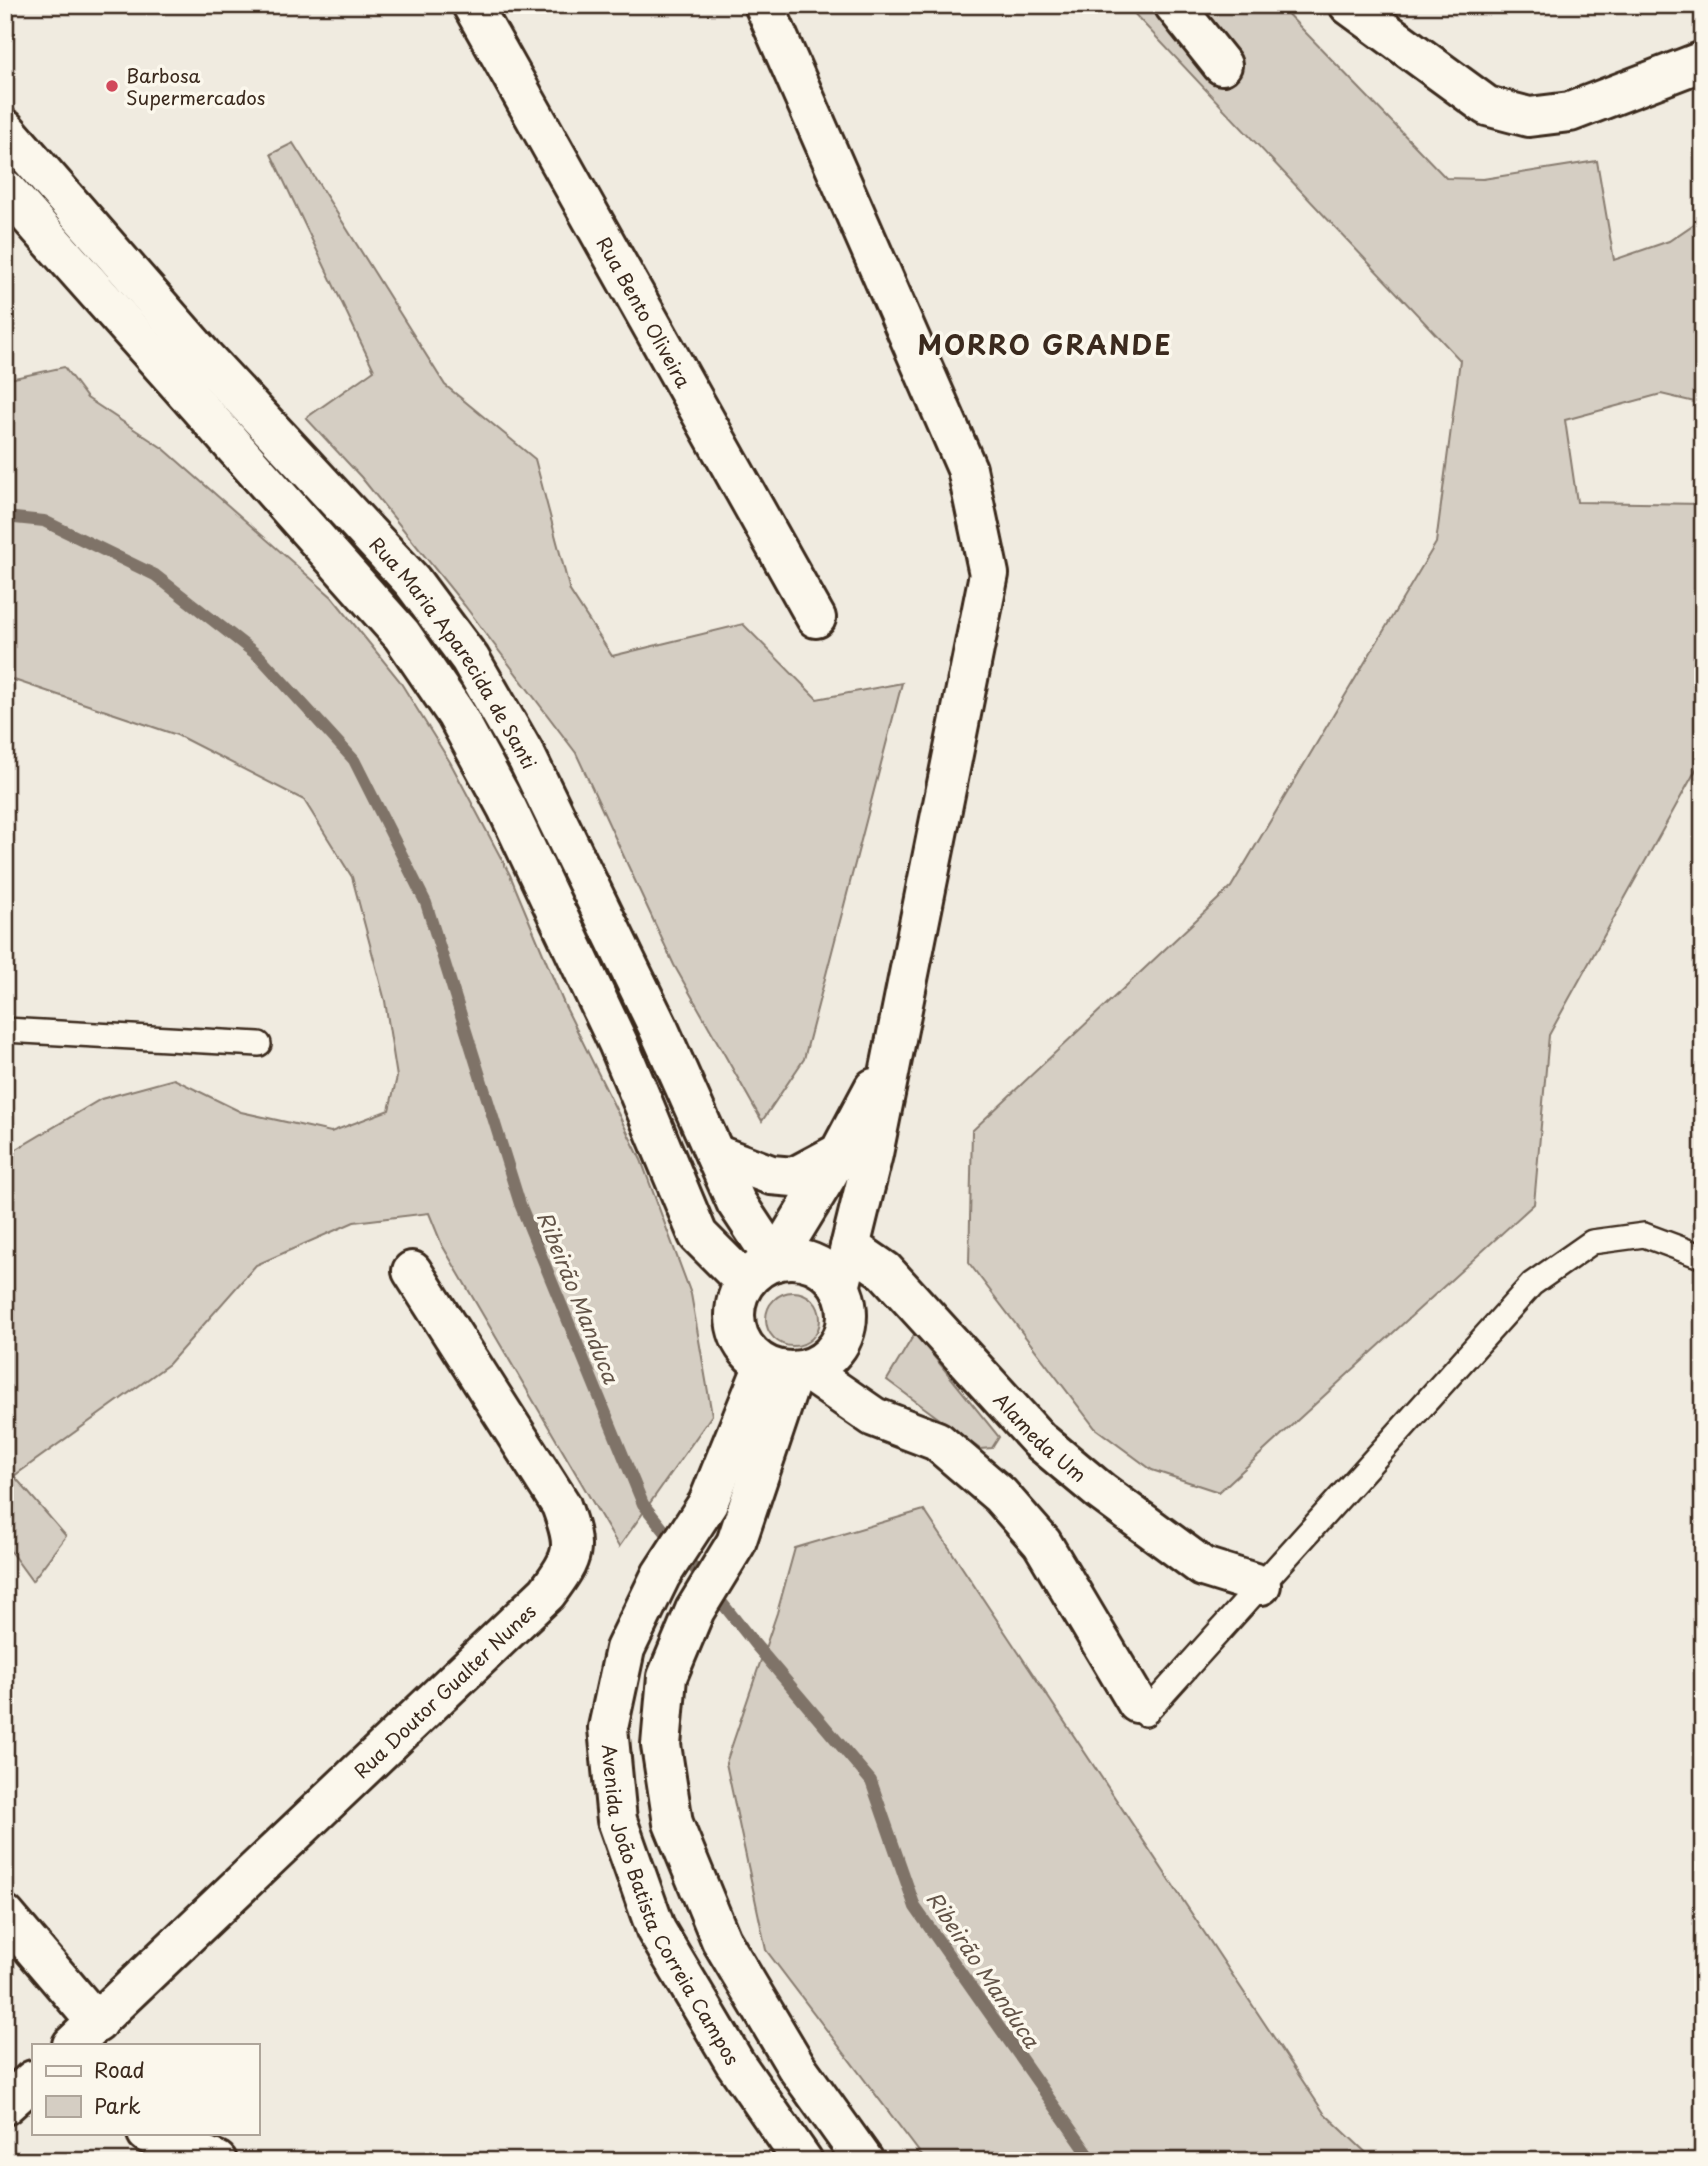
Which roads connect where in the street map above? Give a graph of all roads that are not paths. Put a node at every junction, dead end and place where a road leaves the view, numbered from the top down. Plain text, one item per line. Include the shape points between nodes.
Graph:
1 (472, 5) edge
2 (764, 5) edge
3 (1174, 5) edge
4 (1349, 5) edge
5 (1703, 61) edge
6 (1222, 65) dead end
7 (5, 129) edge
8 (5, 190) edge
9 (817, 618) dead end
10 (5, 1030) edge
11 (260, 1044) dead end
12 (890, 1059) junction
13 (839, 1153) junction
14 (715, 1154) junction
15 (850, 1247) junction
16 (1703, 1257) edge
17 (775, 1261) junction
18 (412, 1270) dead end
19 (745, 1282) junction
20 (840, 1288) junction
21 (788, 1369) junction
22 (1261, 1585) junction
23 (1141, 1709) joint
24 (5, 1915) edge
25 (84, 2034) edge
26 (150, 2134) edge
27 (218, 2161) edge
28 (803, 2161) edge
29 (864, 2161) edge

1 - 9 main road, Rua Bento Oliveira
2 - 12 main road via 967,469 989,574
3 - 6 main road
4 - 5 main road via 1487,106 1529,117 1570,112
7 - 14 main road, Rua Maria Aparecida de Santi via 202,355 412,581 470,659 527,758
8 - 19 main road, Rua Maria Aparecida de Santi via 402,635 449,703 507,808 600,1005 698,1235
10 - 11 lane
12 - 13 main road
12 - 15 main road
13 - 14 main road via 794,1177 771,1175
13 - 17 main road
14 - 17 main road, Rua Maria Aparecida de Santi via 736,1202
15 - 20 main road
15 - 22 main road, Alameda Um via 885,1270 1039,1440 1100,1492 1203,1567
16 - 22 lane via 1644,1235 1592,1242 1532,1284
17 - 19 main road
17 - 20 main road via 788,1258 813,1263
18 - 25 main road, Rua Doutor Gualter Nunes via 561,1505 574,1540 566,1567 547,1592
19 - 21 main road via 736,1304 736,1328 746,1349
20 - 21 main road via 848,1312 843,1337 828,1358
21 - 23 main road via 874,1417 937,1441 1000,1495 1042,1544
21 - 28 main road, Avenida João Batista Correia Campos via 662,1575 625,1649 608,1728 617,1820 656,1930 735,2063
21 - 29 main road, Avenida João Batista Correia Campos via 737,1542 695,1610 667,1677 661,1745 673,1823 721,1940 796,2066
22 - 23 lane
24 - 25 main road
26 - 27 main road

